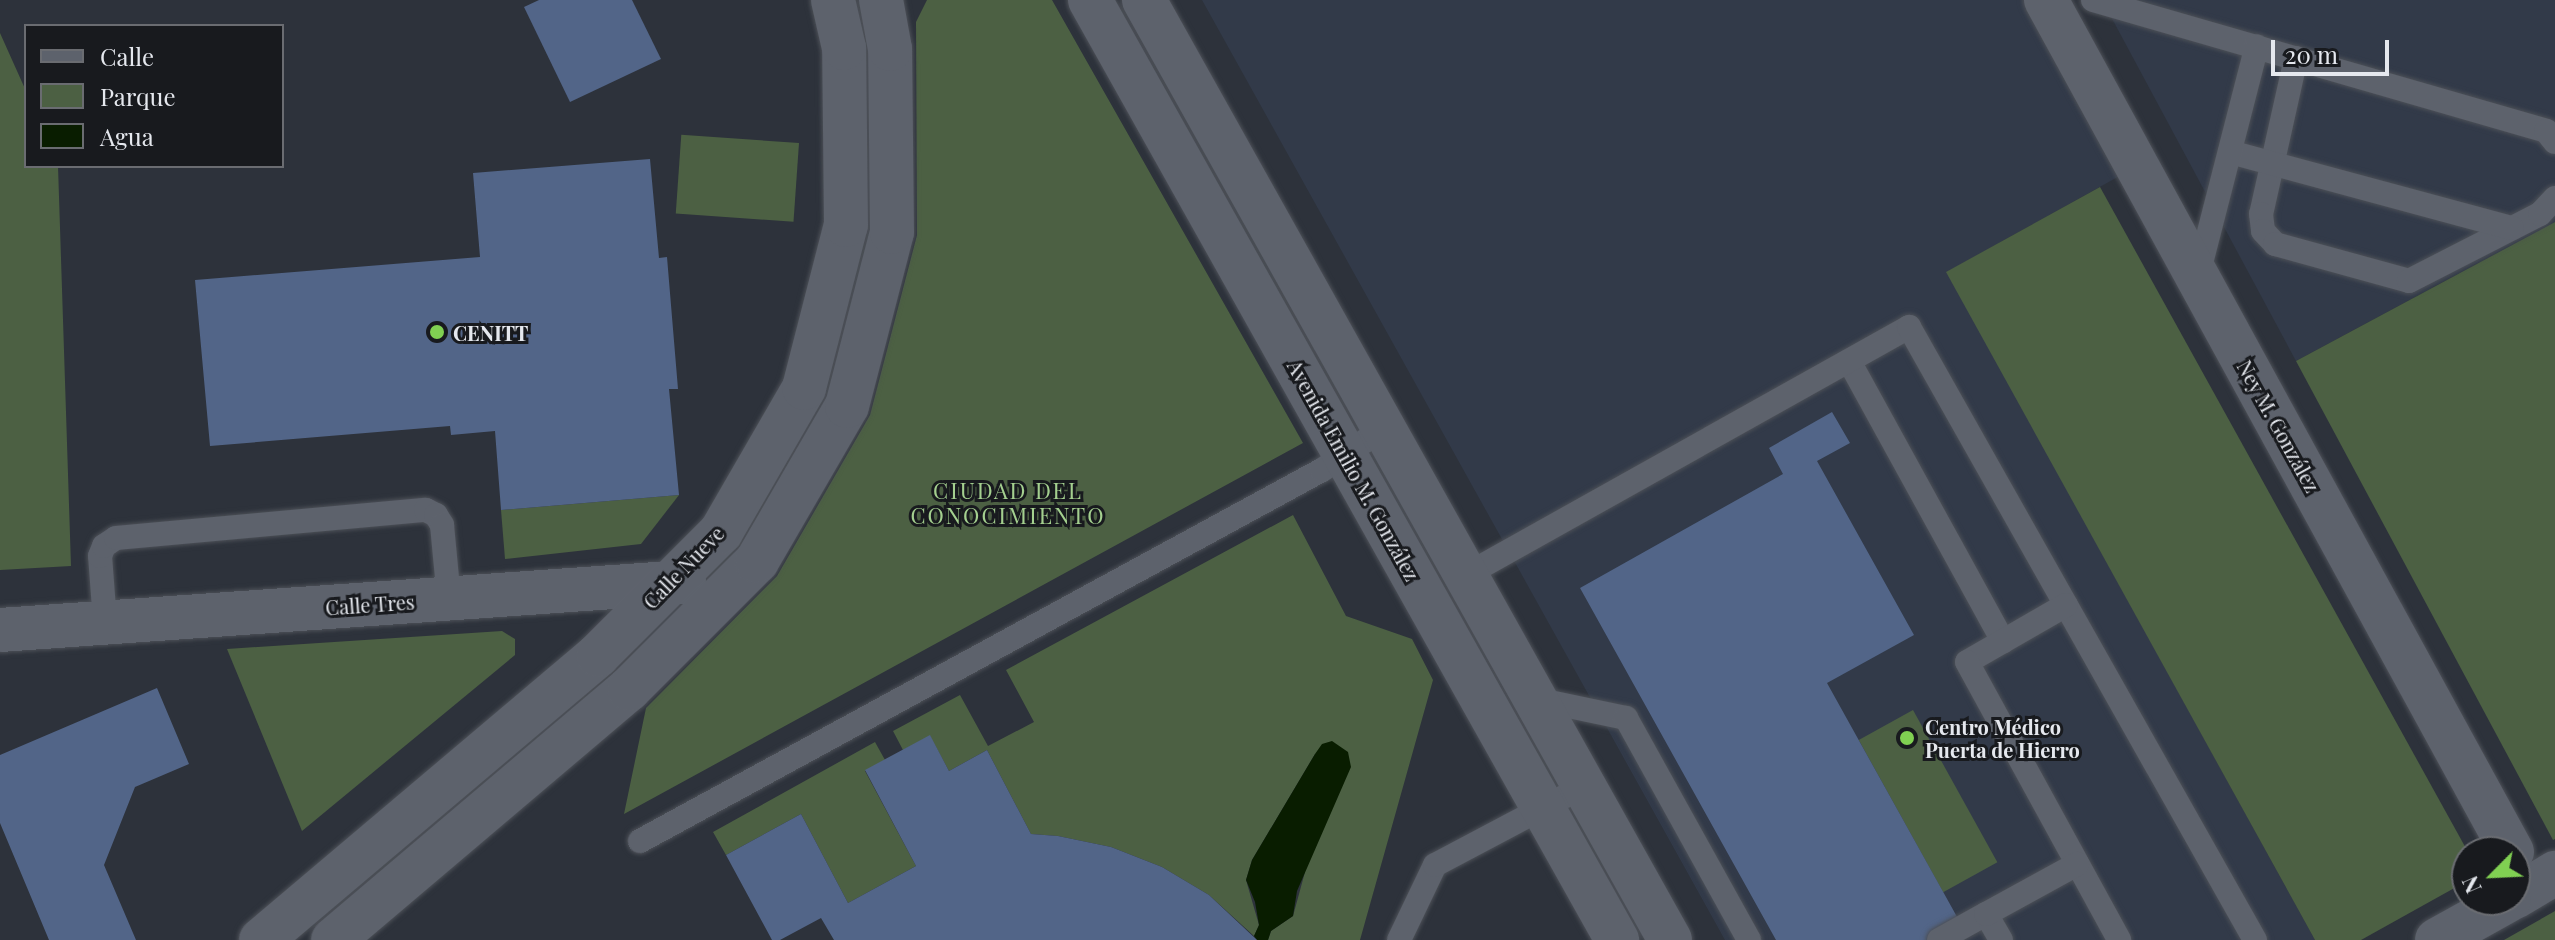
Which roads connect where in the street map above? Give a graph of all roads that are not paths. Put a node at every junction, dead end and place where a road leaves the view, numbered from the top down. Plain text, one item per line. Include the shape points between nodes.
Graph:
1 (833, 0) edge
2 (881, 0) edge
3 (1090, 0) edge
4 (2046, 0) edge
5 (2093, 0) edge
6 (1154, 17) edge
7 (2257, 46) junction
8 (1122, 57) junction
9 (2296, 58) junction
10 (2555, 142) edge
11 (2230, 152) junction
12 (2272, 164) junction
13 (2555, 198) edge
14 (2512, 228) junction
15 (2198, 277) junction
16 (1849, 361) junction
17 (1384, 428) junction
18 (1344, 453) junction
19 (1466, 575) junction
20 (740, 579) junction
21 (670, 583) junction
22 (449, 599) junction
23 (2066, 605) junction
24 (105, 622) junction
25 (0, 630) edge
26 (2003, 641) junction
27 (1535, 699) junction
28 (1584, 786) junction
29 (1543, 808) junction
30 (2500, 836) edge
31 (640, 841) dead end
32 (2077, 864) junction
33 (1986, 914) junction
34 (2470, 916) edge
35 (2248, 938) edge
36 (261, 940) edge
37 (333, 940) edge
38 (1399, 940) edge
39 (1617, 940) edge
40 (1670, 940) edge
41 (1749, 940) edge
42 (1939, 940) edge
43 (2001, 940) edge
44 (2119, 940) edge
45 (2437, 940) edge

1 - 21 street, Calle Nueve via 844,48 846,225 804,388 721,532
2 - 20 street via 890,49 892,232 847,406 757,561
3 - 8 street, Avenida Emilio M. González
4 - 15 street, Ney M. González
5 - 7 lane
6 - 8 street
6 - 17 street
7 - 9 lane
7 - 11 lane
8 - 18 street, Avenida Emilio M. González
9 - 10 lane via 2546,131
9 - 12 lane
11 - 12 lane
11 - 15 lane
12 - 14 lane
12 - 14 lane via 2260,223 2268,239 2409,281
13 - 14 lane via 2540,214
15 - 30 street, Ney M. González
16 - 19 lane
16 - 23 lane via 1909,327
16 - 26 lane
17 - 18 lane
17 - 19 street
18 - 29 street, Avenida Emilio M. González
18 - 31 lane via 1322,470
19 - 27 street
20 - 21 street, Calle Tres
20 - 37 street via 629,689
21 - 22 street, Calle Tres
21 - 36 street, Calle Nueve via 598,655
22 - 24 street, Calle Tres
22 - 24 lane via 442,525 426,510 116,538 100,556
23 - 26 lane
23 - 35 lane
24 - 25 street, Calle Tres
26 - 32 lane via 1967,662
27 - 28 street
27 - 41 lane via 1626,718
28 - 29 lane
28 - 40 street
29 - 38 lane via 1435,865
29 - 39 street, Avenida Emilio M. González
32 - 33 lane
32 - 44 lane
33 - 42 lane
33 - 43 lane
34 - 45 street

